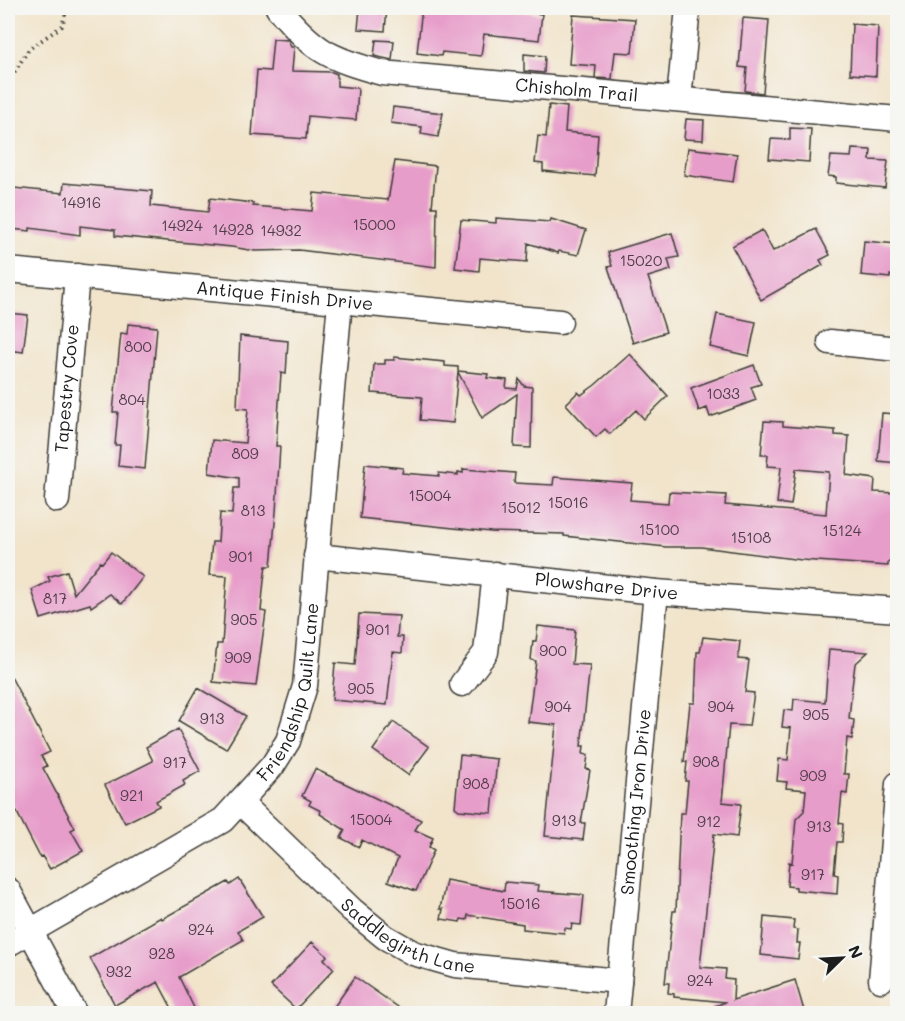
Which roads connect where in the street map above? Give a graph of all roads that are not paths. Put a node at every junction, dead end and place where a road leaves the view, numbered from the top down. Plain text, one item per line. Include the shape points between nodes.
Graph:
1 (278, 8) edge
2 (688, 8) edge
3 (679, 99) junction
4 (897, 119) edge
5 (8, 270) edge
6 (77, 276) junction
7 (340, 302) junction
8 (560, 322) dead end
9 (830, 342) dead end
10 (897, 349) edge
11 (57, 500) dead end
12 (316, 556) junction
13 (495, 574) junction
14 (656, 591) junction
15 (897, 610) edge
16 (462, 684) dead end
17 (897, 784) edge
18 (240, 802) junction
19 (8, 890) edge
20 (30, 932) junction
21 (8, 944) edge
22 (881, 980) dead end
23 (619, 981) junction
24 (75, 1014) edge
25 (616, 1014) edge

1 - 3 street, Chisholm Trail via 304,38 339,60 382,73
2 - 3 street
3 - 4 street, Chisholm Trail
5 - 6 street, Antique Finish Drive
6 - 7 street, Antique Finish Drive
6 - 11 street, Tapestry Cove
7 - 8 street, Antique Finish Drive
7 - 12 street, Friendship Quilt Lane
9 - 10 street
12 - 13 street, Plowshare Drive
12 - 18 street, Friendship Quilt Lane via 305,686 297,717 273,765
13 - 14 street, Plowshare Drive
13 - 16 street via 486,652
14 - 15 street, Plowshare Drive
14 - 23 street, Smoothing Iron Drive
17 - 22 street
18 - 20 street, Friendship Quilt Lane via 223,820
18 - 23 street, Saddlegirth Lane via 352,910 385,937 413,953 455,965
19 - 20 street
20 - 21 street, Friendship Quilt Lane
20 - 24 street
23 - 25 street, Smoothing Iron Drive

